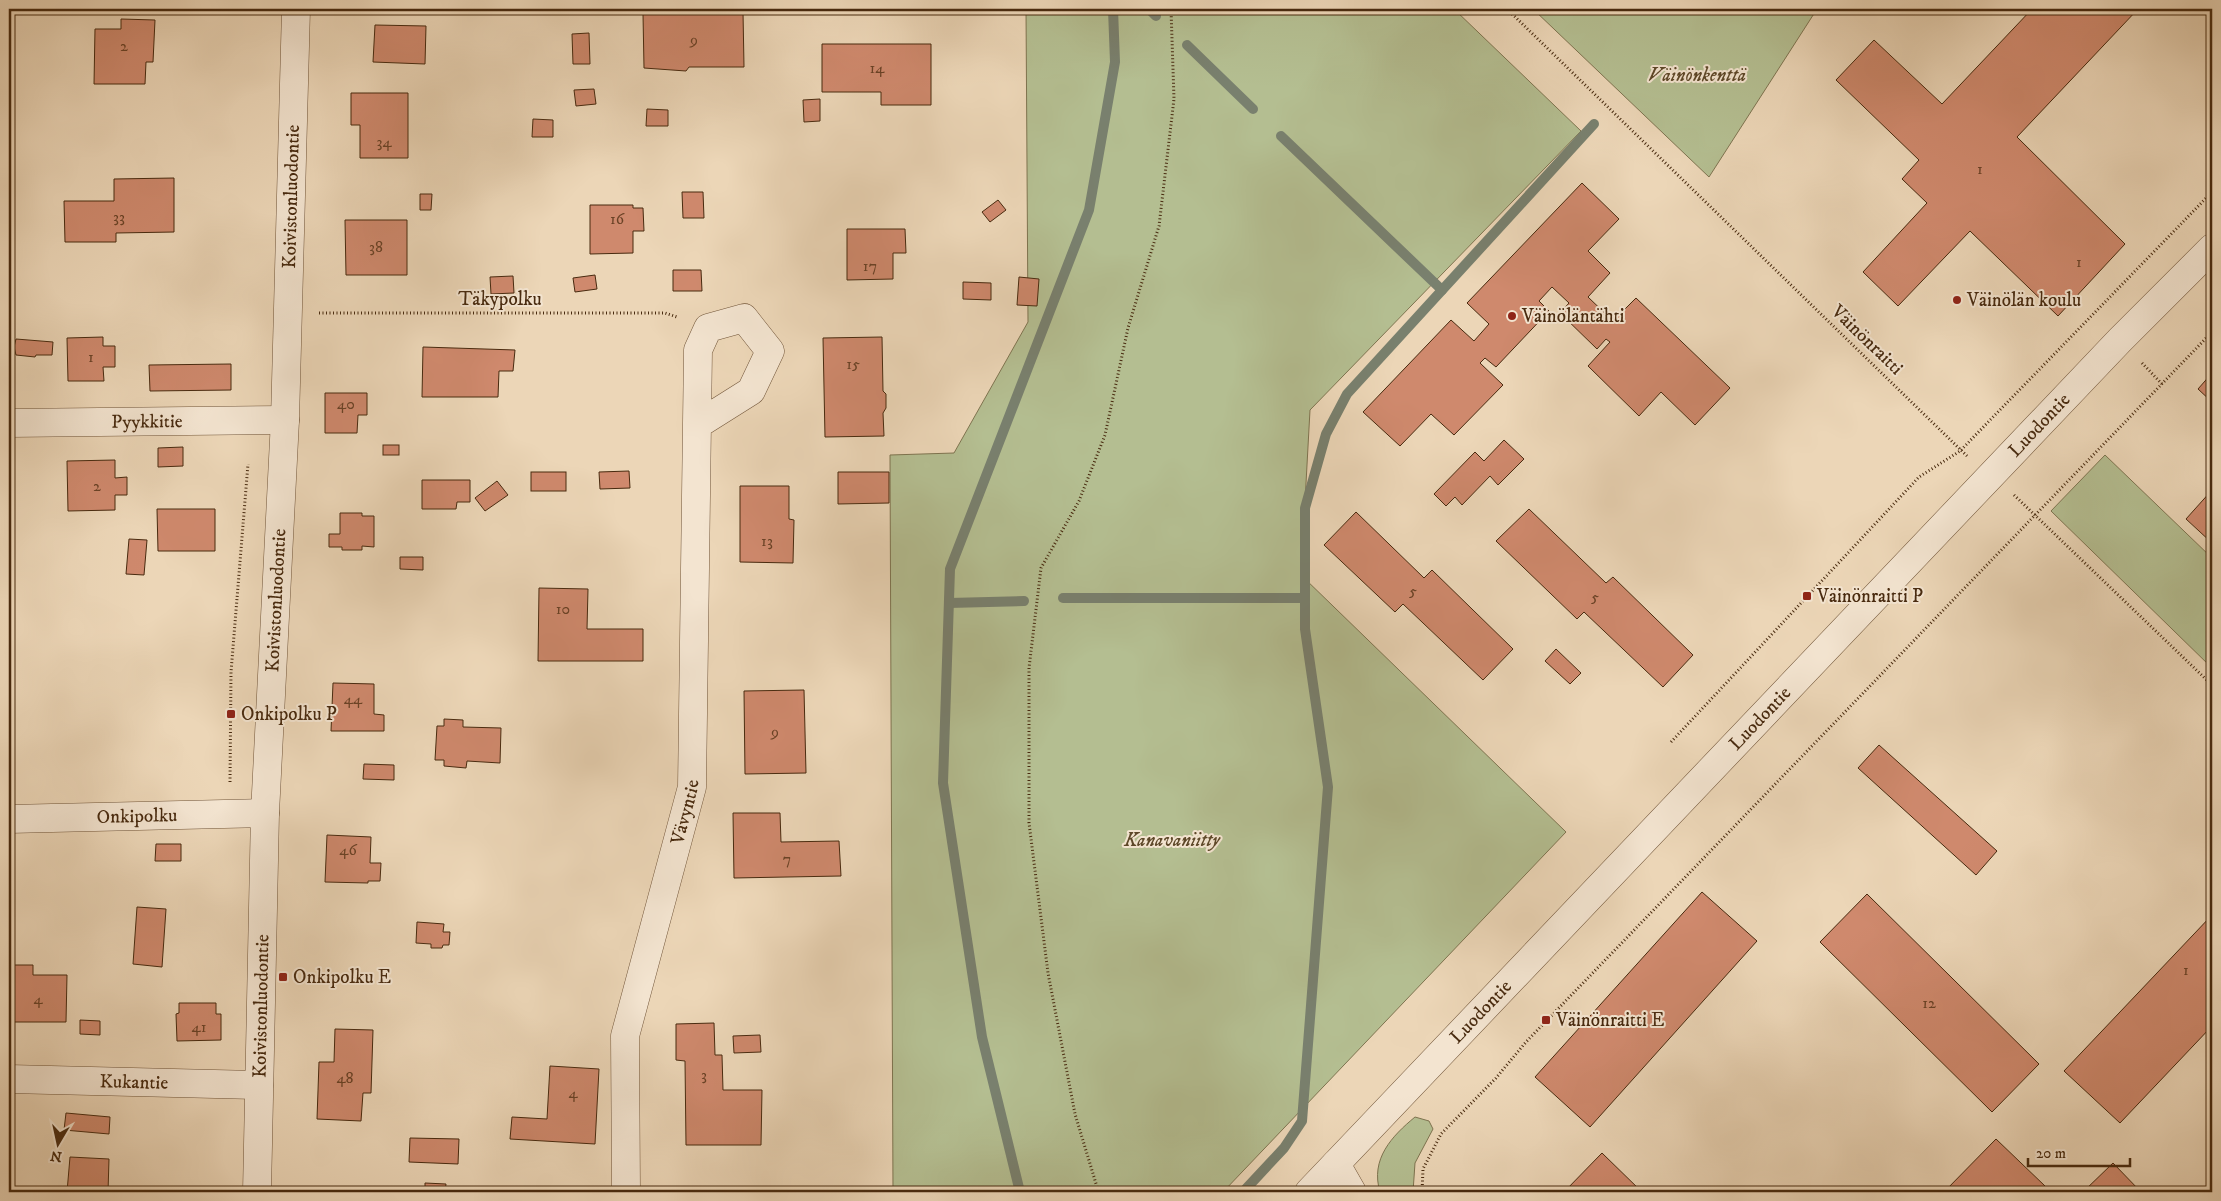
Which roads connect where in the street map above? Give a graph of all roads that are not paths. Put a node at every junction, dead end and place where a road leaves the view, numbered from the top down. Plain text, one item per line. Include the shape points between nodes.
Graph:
1 (296, 9) edge
2 (2212, 248) edge
3 (285, 420) junction
4 (9, 423) edge
5 (697, 425) junction
6 (265, 813) junction
7 (9, 819) edge
8 (9, 1079) edge
9 (259, 1085) junction
10 (1336, 1164) junction
11 (257, 1192) edge
12 (626, 1192) edge
13 (1309, 1192) edge
14 (1352, 1192) edge

1 - 3 street, Koivistonluodontie
2 - 10 street, Luodontie via 2120,340
3 - 4 street, Pyykkitie
3 - 6 street, Koivistonluodontie
5 - 5 street, Vävyntie via 751,391 770,351 744,318 708,328 698,350
5 - 12 street, Vävyntie via 692,787 625,1036
6 - 7 street, Onkipolku
6 - 9 street, Koivistonluodontie
8 - 9 street, Kukantie
9 - 11 street, Koivistonluodontie
10 - 13 street, Luodontie
10 - 14 street

